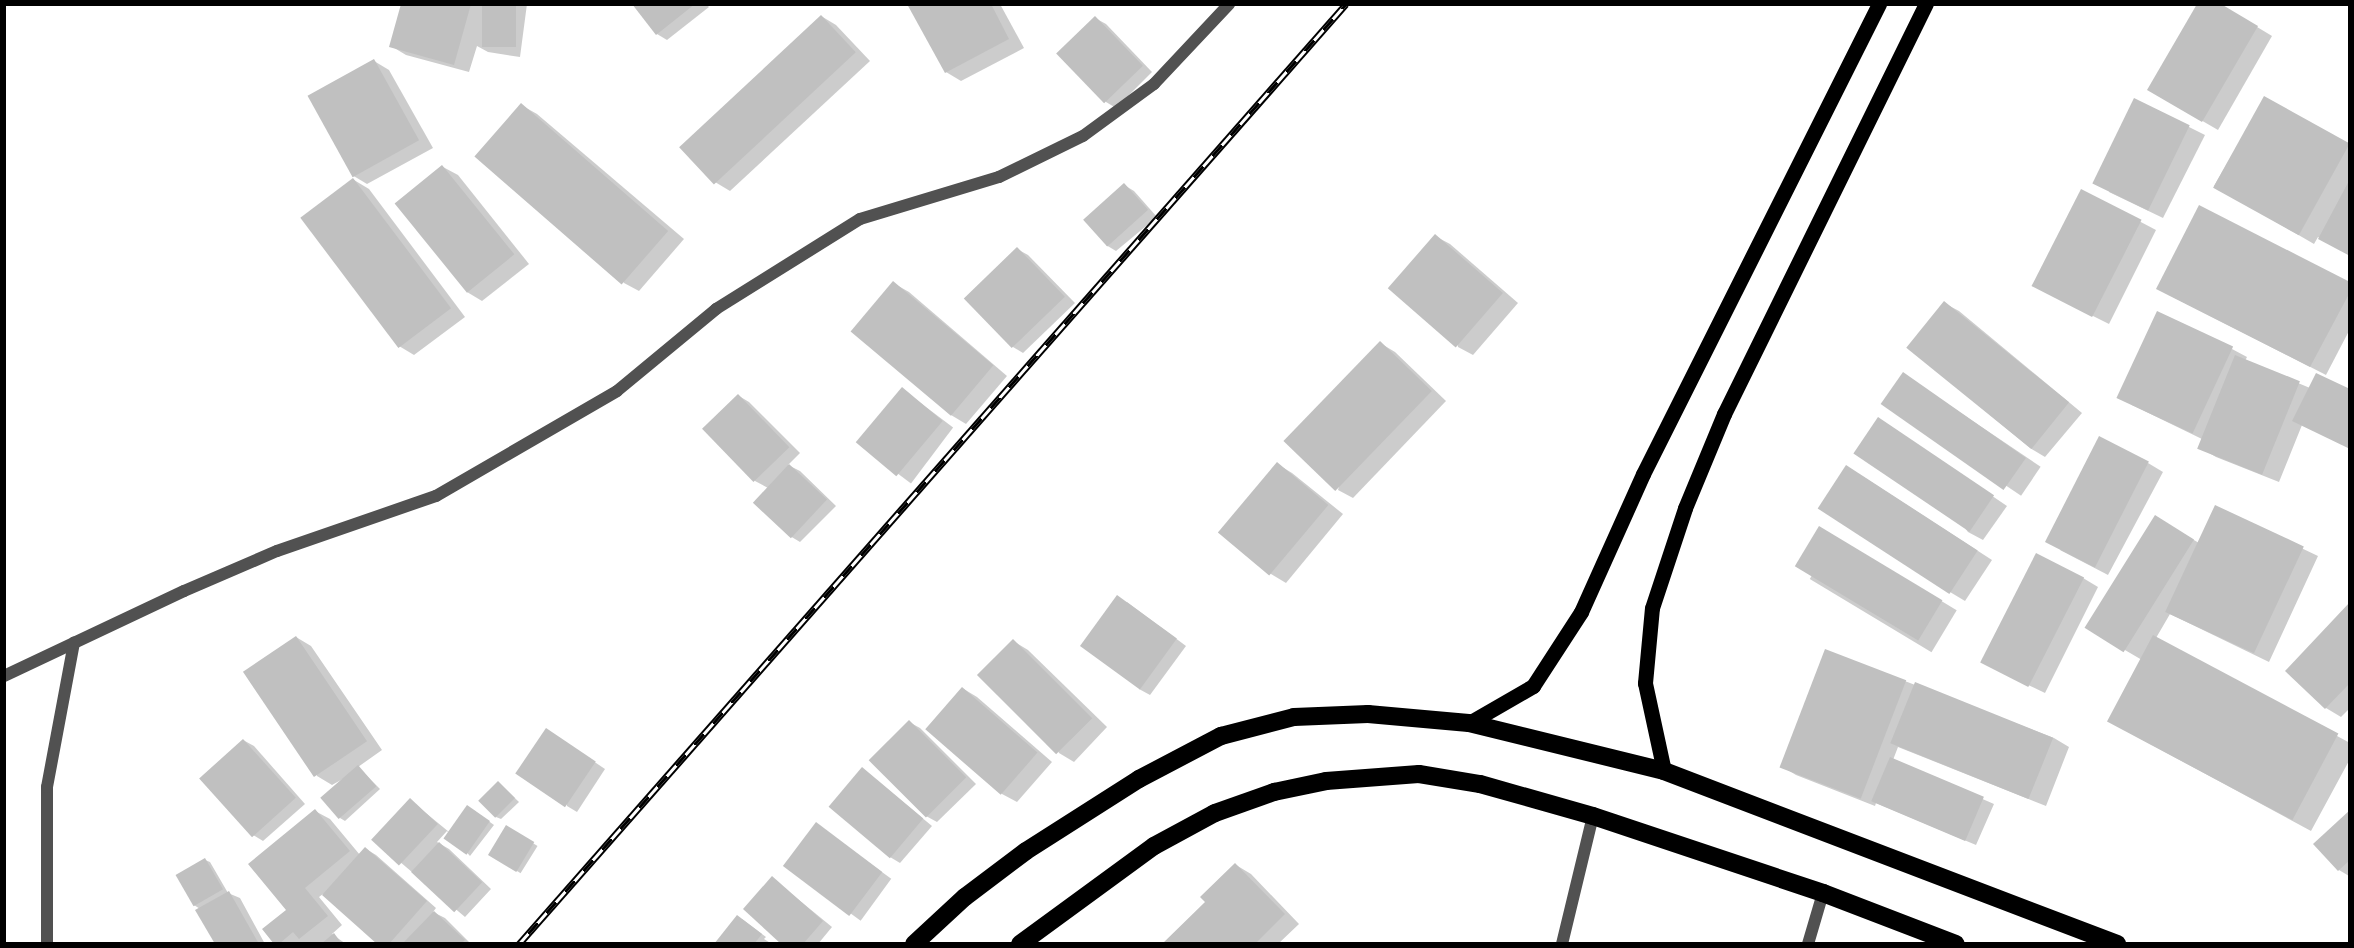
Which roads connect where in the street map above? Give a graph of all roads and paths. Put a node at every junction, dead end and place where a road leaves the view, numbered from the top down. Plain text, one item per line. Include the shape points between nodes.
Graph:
1 (1229, 4) edge
2 (1879, 4) edge
3 (1926, 4) edge
4 (74, 643) junction
5 (4, 676) edge
6 (1469, 723) junction
7 (1664, 771) junction
8 (1593, 816) junction
9 (1823, 893) junction
10 (47, 944) edge
11 (914, 944) edge
12 (1020, 944) edge
13 (1562, 944) edge
14 (1808, 944) edge
15 (1956, 944) edge
16 (2117, 944) edge

1 - 4 street via 1154,84 1083,136 999,177 860,219 716,309 617,392 436,496 277,550
2 - 6 main road via 1643,474 1581,612 1533,686
3 - 7 main road via 1724,414 1685,508 1652,608 1645,683
4 - 5 street
4 - 10 street via 47,787
6 - 7 highway
6 - 11 highway via 1368,714 1294,717 1221,736 1139,779 1026,851 965,897
7 - 16 highway
8 - 9 highway
8 - 12 highway via 1480,784 1419,774 1326,781 1274,792 1215,813 1154,846
8 - 13 street
9 - 14 street
9 - 15 highway

